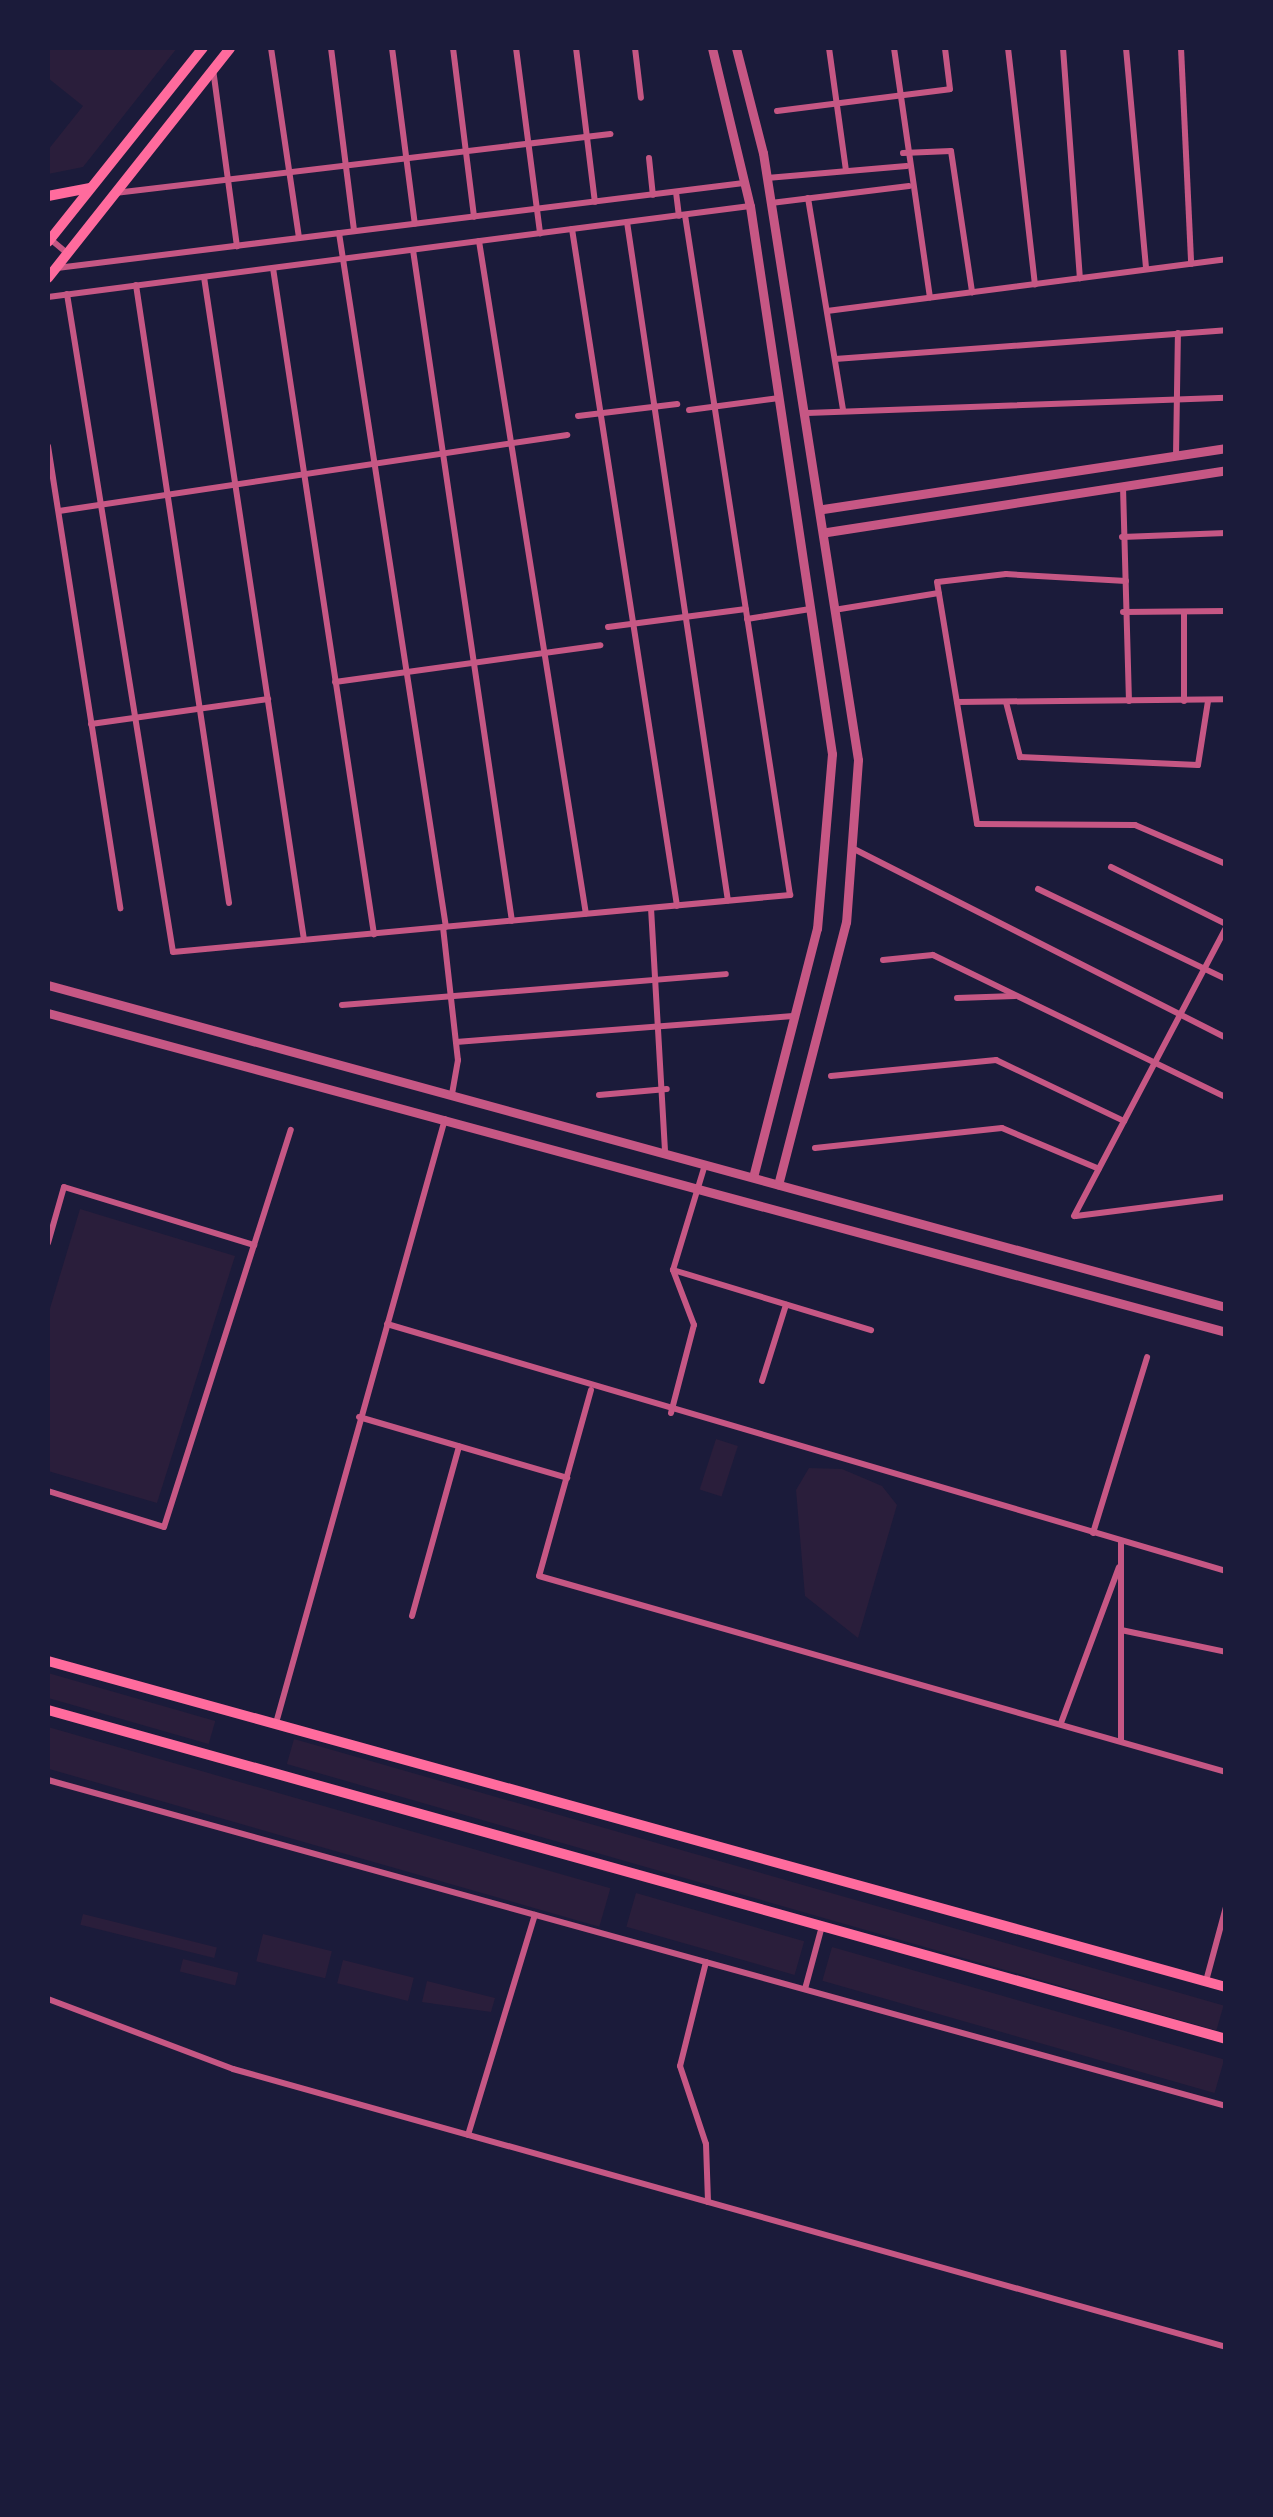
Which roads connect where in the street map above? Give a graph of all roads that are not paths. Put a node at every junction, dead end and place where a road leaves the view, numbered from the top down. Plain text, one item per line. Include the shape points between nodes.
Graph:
1 (204, 48) edge
2 (230, 48) edge
3 (271, 48) edge
4 (330, 48) edge
5 (392, 48) edge
6 (453, 48) edge
7 (516, 48) edge
8 (576, 48) edge
9 (635, 48) edge
10 (712, 48) edge
11 (736, 48) edge
12 (829, 48) edge
13 (894, 48) edge
14 (946, 48) edge
15 (1008, 48) edge
16 (1063, 48) edge
17 (1126, 48) edge
18 (1181, 48) edge
19 (212, 68) junction
20 (900, 95) junction
21 (641, 98) dead end
22 (837, 104) junction
23 (776, 111) dead end
24 (610, 134) dead end
25 (587, 137) junction
26 (528, 144) junction
27 (466, 152) junction
28 (902, 154) junction
29 (649, 158) dead end
30 (406, 160) junction
31 (906, 166) junction
32 (346, 167) junction
33 (846, 170) junction
34 (290, 174) junction
35 (767, 178) junction
36 (228, 182) junction
37 (746, 183) junction
38 (910, 186) junction
39 (91, 188) junction
40 (676, 192) junction
41 (114, 193) junction
42 (653, 194) junction
43 (48, 196) edge
44 (808, 198) junction
45 (595, 202) junction
46 (771, 203) junction
47 (750, 206) junction
48 (536, 209) junction
49 (682, 215) junction
50 (474, 216) junction
51 (628, 222) junction
52 (415, 224) junction
53 (572, 229) junction
54 (354, 231) junction
55 (339, 233) junction
56 (540, 234) junction
57 (298, 238) junction
58 (48, 239) edge
59 (479, 241) junction
60 (238, 246) junction
61 (413, 250) junction
62 (67, 254) junction
63 (343, 259) junction
64 (1226, 259) edge
65 (1192, 264) junction
66 (56, 268) junction
67 (273, 268) junction
68 (1146, 269) junction
69 (204, 277) junction
70 (48, 278) edge
71 (1080, 278) junction
72 (1036, 284) junction
73 (136, 286) junction
74 (972, 292) junction
75 (68, 294) junction
76 (48, 297) edge
77 (930, 297) junction
78 (827, 311) junction
79 (1226, 330) edge
80 (1178, 332) junction
81 (835, 359) junction
82 (781, 398) junction
83 (1226, 398) edge
84 (1177, 402) junction
85 (677, 404) dead end
86 (715, 406) junction
87 (654, 407) junction
88 (844, 409) junction
89 (690, 410) dead end
90 (599, 414) junction
91 (578, 416) dead end
92 (807, 417) junction
93 (785, 426) junction
94 (567, 435) dead end
95 (512, 443) junction
96 (48, 446) edge
97 (1226, 448) edge
98 (444, 453) junction
99 (1176, 456) junction
100 (374, 464) junction
101 (1091, 470) junction
102 (1226, 470) edge
103 (304, 474) junction
104 (236, 484) junction
105 (1122, 487) junction
106 (1095, 492) junction
107 (168, 494) junction
108 (104, 504) junction
109 (823, 509) junction
110 (59, 511) junction
111 (827, 532) junction
112 (1226, 533) edge
113 (1122, 537) junction
114 (1126, 581) junction
115 (939, 593) junction
116 (814, 609) junction
117 (840, 609) junction
118 (1226, 611) edge
119 (1123, 612) junction
120 (1184, 612) junction
121 (746, 614) junction
122 (686, 617) junction
123 (631, 624) junction
124 (608, 628) dead end
125 (844, 634) junction
126 (818, 638) junction
127 (600, 645) dead end
128 (545, 653) junction
129 (474, 662) junction
130 (407, 672) junction
131 (335, 682) junction
132 (1226, 698) edge
133 (268, 699) junction
134 (1184, 701) junction
135 (1208, 701) junction
136 (957, 702) junction
137 (1006, 702) junction
138 (1130, 702) junction
139 (200, 708) junction
140 (137, 718) junction
141 (92, 724) junction
142 (856, 850) junction
143 (1226, 864) edge
144 (1111, 867) dead end
145 (1038, 890) dead end
146 (728, 901) junction
147 (229, 903) dead end
148 (677, 906) junction
149 (120, 908) dead end
150 (651, 908) junction
151 (586, 914) junction
152 (512, 921) junction
153 (1226, 926) edge
154 (445, 927) junction
155 (374, 934) junction
156 (304, 940) junction
157 (882, 960) dead end
158 (1205, 969) junction
159 (726, 974) dead end
160 (1226, 979) edge
161 (657, 980) junction
162 (48, 985) edge
163 (451, 996) junction
164 (1018, 996) junction
165 (956, 998) dead end
166 (342, 1006) dead end
167 (48, 1013) edge
168 (796, 1016) junction
169 (1180, 1016) junction
170 (661, 1024) junction
171 (1226, 1038) edge
172 (456, 1042) junction
173 (1155, 1063) junction
174 (831, 1076) dead end
175 (667, 1089) junction
176 (452, 1094) junction
177 (599, 1096) dead end
178 (1226, 1097) edge
179 (446, 1117) junction
180 (1124, 1121) junction
181 (292, 1130) dead end
182 (816, 1148) dead end
183 (665, 1152) junction
184 (706, 1164) junction
185 (1099, 1168) junction
186 (753, 1177) junction
187 (778, 1184) junction
188 (698, 1185) junction
189 (1226, 1196) edge
190 (48, 1243) edge
191 (254, 1245) junction
192 (673, 1270) junction
193 (1116, 1277) junction
194 (1110, 1300) junction
195 (786, 1305) junction
196 (1226, 1308) edge
197 (387, 1324) junction
198 (871, 1330) dead end
199 (1226, 1332) edge
200 (1147, 1357) dead end
201 (762, 1380) dead end
202 (591, 1390) junction
203 (672, 1413) junction
204 (359, 1417) junction
205 (459, 1446) junction
206 (567, 1478) junction
207 (48, 1491) edge
208 (1093, 1534) junction
209 (1121, 1542) junction
210 (1121, 1562) junction
211 (1226, 1571) edge
212 (412, 1616) dead end
213 (1121, 1630) junction
214 (1226, 1652) edge
215 (48, 1661) edge
216 (48, 1710) edge
217 (1060, 1723) junction
218 (276, 1724) junction
219 (1120, 1740) junction
220 (1226, 1772) edge
221 (48, 1780) edge
222 (1226, 1907) edge
223 (535, 1915) junction
224 (822, 1926) junction
225 (706, 1962) junction
226 (1205, 1982) junction
227 (1226, 1987) edge
228 (805, 1990) junction
229 (48, 1999) edge
230 (1226, 2038) edge
231 (1226, 2106) edge
232 (468, 2135) junction
233 (708, 2202) junction
234 (1226, 2347) edge

1 - 39 main road
2 - 19 main road
3 - 34 street
4 - 32 street
5 - 30 street
6 - 27 street
7 - 26 street
8 - 25 street
9 - 21 street
10 - 37 street
11 - 35 street
12 - 22 street
13 - 20 street
14 - 20 street via 950,89
15 - 72 street
16 - 71 street
17 - 68 street
18 - 65 street
19 - 36 street
19 - 41 main road
20 - 22 street
20 - 28 street
22 - 23 street
22 - 33 street
24 - 25 street
25 - 26 street
25 - 45 street
26 - 27 street
26 - 48 street
27 - 30 street
27 - 50 street
28 - 31 street
28 - 74 street via 951,150
29 - 42 street
30 - 32 street
30 - 52 street
31 - 33 street
31 - 38 street
32 - 34 street
32 - 54 street
33 - 35 street
34 - 36 street
34 - 57 street
35 - 46 street
36 - 41 street
36 - 60 street
37 - 40 street
37 - 47 street
38 - 44 street
38 - 77 street
39 - 43 main road
39 - 58 main road
40 - 42 street
40 - 49 street
41 - 62 main road
42 - 45 street
44 - 46 street
44 - 78 street
45 - 48 street
46 - 47 street
46 - 92 street
47 - 49 street
47 - 82 street
48 - 50 street
48 - 56 street
49 - 51 street
49 - 86 street
50 - 52 street
51 - 53 street
51 - 87 street
52 - 54 street
53 - 56 street
53 - 90 street
54 - 55 street
55 - 57 street
55 - 63 street
56 - 59 street
57 - 60 street
58 - 62 street
59 - 61 street
59 - 95 street
60 - 66 street
61 - 63 street
61 - 98 street
62 - 66 main road
63 - 67 street
63 - 100 street
64 - 65 street
65 - 68 street
66 - 70 main road
67 - 69 street
67 - 103 street
68 - 71 street
69 - 73 street
69 - 104 street
71 - 72 street
72 - 74 street
73 - 75 street
73 - 107 street
74 - 77 street
75 - 76 street
75 - 108 street
77 - 78 street
78 - 81 street
79 - 80 street
80 - 81 street
80 - 84 street
81 - 88 street
82 - 86 street
82 - 93 street
83 - 84 street
84 - 88 street
84 - 99 street
85 - 87 street
86 - 89 street
86 - 121 street
87 - 90 street
87 - 122 street
88 - 92 street
90 - 91 street
90 - 123 street
92 - 93 street
92 - 109 street
93 - 116 street
94 - 95 street
95 - 98 street
95 - 128 street
96 - 110 street
97 - 99 street
98 - 100 street
98 - 129 street
99 - 101 street
100 - 103 street
100 - 130 street
101 - 106 street
101 - 109 street
102 - 105 street
103 - 104 street
103 - 131 street
104 - 107 street
104 - 133 street
105 - 106 street
105 - 113 street
106 - 111 street
107 - 108 street
107 - 139 street
108 - 110 street
108 - 140 street
109 - 111 street
110 - 141 street
111 - 117 street
112 - 113 street
113 - 114 street
114 - 115 street via 1006,574 937,582
114 - 119 street
115 - 117 street
115 - 136 street
116 - 121 street
116 - 126 street
117 - 125 street
118 - 120 street
119 - 120 street
119 - 138 street
120 - 134 street
121 - 122 street
121 - 146 street via 790,895
122 - 123 street
122 - 146 street
123 - 124 street
123 - 148 street
125 - 126 street
125 - 142 street via 858,760
126 - 168 street via 830,818
127 - 128 street
128 - 129 street
128 - 151 street
129 - 130 street
129 - 152 street
130 - 131 street
130 - 154 street
131 - 155 street
132 - 135 street
133 - 139 street
133 - 156 street
134 - 135 street
134 - 138 street
135 - 137 street via 1198,765 1020,757
136 - 137 street
136 - 143 street via 977,824 1135,825
137 - 138 street
139 - 140 street
139 - 147 street
140 - 141 street
140 - 156 street via 173,952
141 - 149 street
142 - 169 street
142 - 187 street via 837,962
144 - 153 street
145 - 158 street
146 - 148 street
148 - 150 street
150 - 151 street
150 - 161 street
151 - 152 street
152 - 154 street
153 - 158 street
154 - 155 street
154 - 163 street
155 - 156 street
157 - 164 street via 933,955
158 - 160 street
158 - 169 street
159 - 161 street
161 - 163 street
161 - 170 street
162 - 176 street
163 - 166 street
163 - 172 street
164 - 165 street
164 - 173 street
167 - 179 street
168 - 170 street
168 - 186 street
169 - 171 street
169 - 173 street
170 - 172 street
170 - 175 street
172 - 176 street
173 - 178 street
173 - 180 street
174 - 180 street via 996,1060
175 - 177 street
175 - 183 street
176 - 183 street
179 - 188 street
179 - 197 street
180 - 185 street
181 - 191 street
182 - 185 street via 1002,1128
183 - 184 street
184 - 186 street
184 - 188 street
185 - 189 street via 1074,1216
186 - 187 street
187 - 193 street
188 - 192 street
188 - 194 street
190 - 191 street via 64,1187
191 - 207 street via 164,1527
192 - 195 street
192 - 203 street via 694,1325
193 - 194 street
193 - 196 street
194 - 199 street
195 - 198 street
195 - 201 street
197 - 202 street
197 - 204 street
200 - 208 street
202 - 203 street
202 - 206 street
203 - 208 street
204 - 205 street
204 - 218 street
205 - 206 street
205 - 212 street
206 - 217 street via 539,1576
208 - 209 street
209 - 210 street
209 - 211 street
210 - 213 street
210 - 217 street
213 - 214 street
213 - 219 street
215 - 218 main road
216 - 224 main road
217 - 219 street
218 - 226 main road
219 - 220 street
221 - 223 street
222 - 226 street
223 - 225 street
223 - 232 street
224 - 228 street
224 - 230 main road
225 - 228 street
225 - 233 street via 680,2066 706,2144
226 - 227 main road
228 - 231 street
229 - 232 street via 233,2070
232 - 233 street
233 - 234 street

